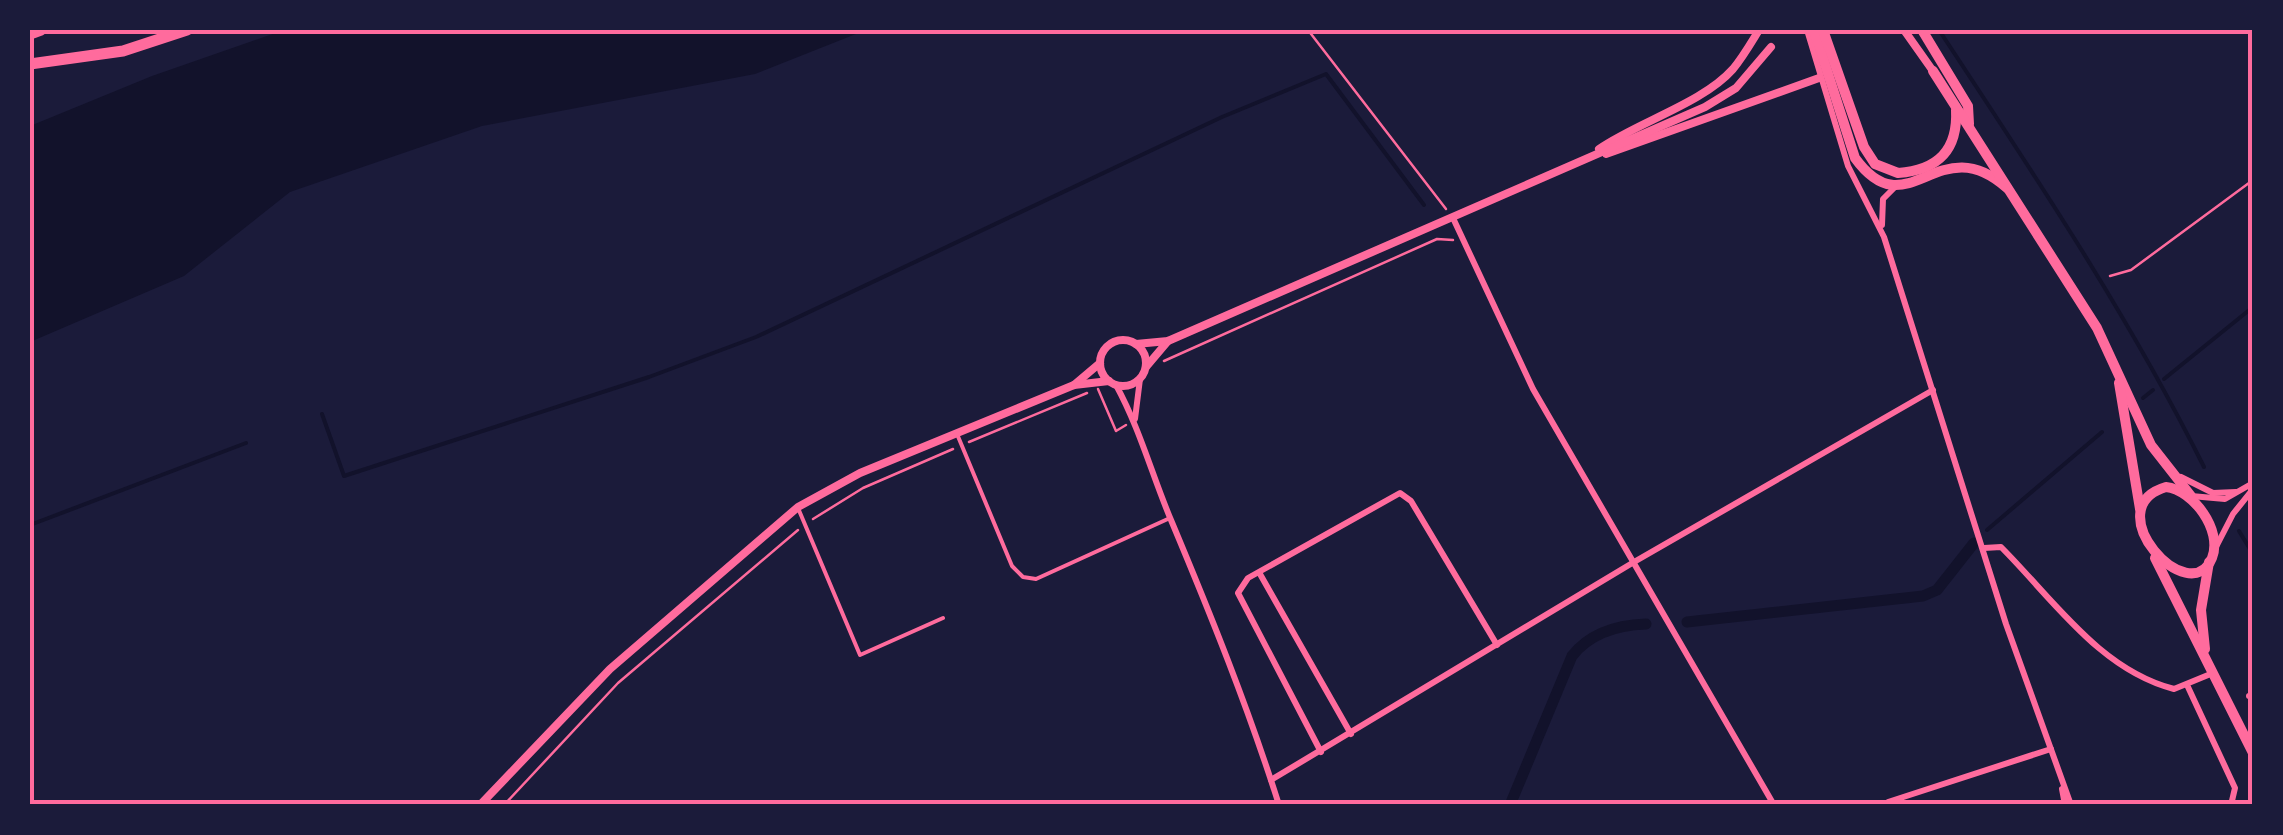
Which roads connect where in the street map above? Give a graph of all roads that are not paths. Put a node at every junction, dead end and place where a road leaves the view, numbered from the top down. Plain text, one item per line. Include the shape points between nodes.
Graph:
1 (41, 30) edge
2 (186, 30) edge
3 (1759, 30) edge
4 (1810, 30) edge
5 (1824, 30) edge
6 (1904, 30) edge
7 (1922, 30) edge
8 (30, 34) edge
9 (1771, 47) dead end
10 (30, 64) edge
11 (1933, 71) joint
12 (1820, 78) junction
13 (1956, 109) junction
14 (1969, 125) junction
15 (1583, 160) junction
16 (1896, 186) junction
17 (2018, 198) junction
18 (1453, 218) junction
19 (1884, 236) junction
20 (1168, 341) junction
21 (1136, 344) junction
22 (2111, 354) junction
23 (1100, 362) junction
24 (1146, 367) junction
25 (1140, 378) junction
26 (1113, 383) junction
27 (1074, 385) junction
28 (1934, 389) junction
29 (1135, 420) junction
30 (957, 434) junction
31 (2169, 466) junction
32 (2253, 486) edge
33 (2236, 492) junction
34 (2191, 496) junction
35 (798, 508) junction
36 (1170, 518) junction
37 (2142, 520) junction
38 (1984, 548) junction
39 (2150, 548) junction
40 (2211, 560) junction
41 (1634, 562) junction
42 (1260, 574) junction
43 (943, 618) dead end
44 (1497, 645) junction
45 (2207, 660) junction
46 (2214, 674) junction
47 (2188, 686) junction
48 (1350, 734) junction
49 (2051, 749) junction
50 (1320, 752) junction
51 (2253, 753) edge
52 (1271, 780) junction
53 (1888, 802) dead end
54 (480, 805) edge
55 (1278, 805) edge
56 (1774, 805) edge
57 (2068, 805) edge
58 (2232, 805) edge

1 - 8 highway
2 - 10 highway via 123,52
3 - 15 street via 1711,88 1633,126
4 - 12 street
4 - 16 main road via 1856,158 1868,175
5 - 13 main road via 1874,164 1912,172 1941,159 1957,132
6 - 11 street
7 - 14 main road via 1968,106
9 - 15 street via 1736,88 1705,108
11 - 13 main road
12 - 15 street
12 - 19 street via 1848,166
13 - 14 main road
14 - 17 main road
15 - 18 street
16 - 17 main road via 1961,164 1991,174
16 - 19 street via 1883,198
17 - 22 main road
18 - 20 street
18 - 41 street via 1532,389
19 - 28 street
20 - 21 street
20 - 24 street
21 - 23 street via 1116,341
21 - 24 street
22 - 31 main road via 2136,420
22 - 37 main road
23 - 26 street
23 - 27 street
24 - 25 street
25 - 26 street via 1130,386
25 - 29 street
26 - 27 street
26 - 29 street
27 - 30 street
28 - 38 street
28 - 41 street
29 - 36 street
30 - 35 street
30 - 36 lane via 1012,566 1023,576 1036,579
31 - 33 street via 2213,493
31 - 34 main road
32 - 33 street
32 - 40 street
33 - 34 street via 2225,499
34 - 37 main road via 2158,490 2147,499
34 - 40 main road via 2209,528
35 - 43 lane via 860,655
35 - 54 street via 610,669
36 - 52 street
37 - 39 main road
38 - 47 street via 2001,547 2123,669 2152,684
38 - 49 street
39 - 40 main road via 2180,571 2194,572
39 - 45 main road
40 - 45 main road via 2201,610
41 - 44 street
41 - 56 street
42 - 44 street via 1400,492
42 - 48 street
42 - 50 street via 1238,593
44 - 48 street
45 - 46 main road
46 - 47 street
46 - 51 main road
47 - 58 street via 2234,788
48 - 50 street
49 - 53 street
49 - 57 street
50 - 52 street
52 - 55 street

